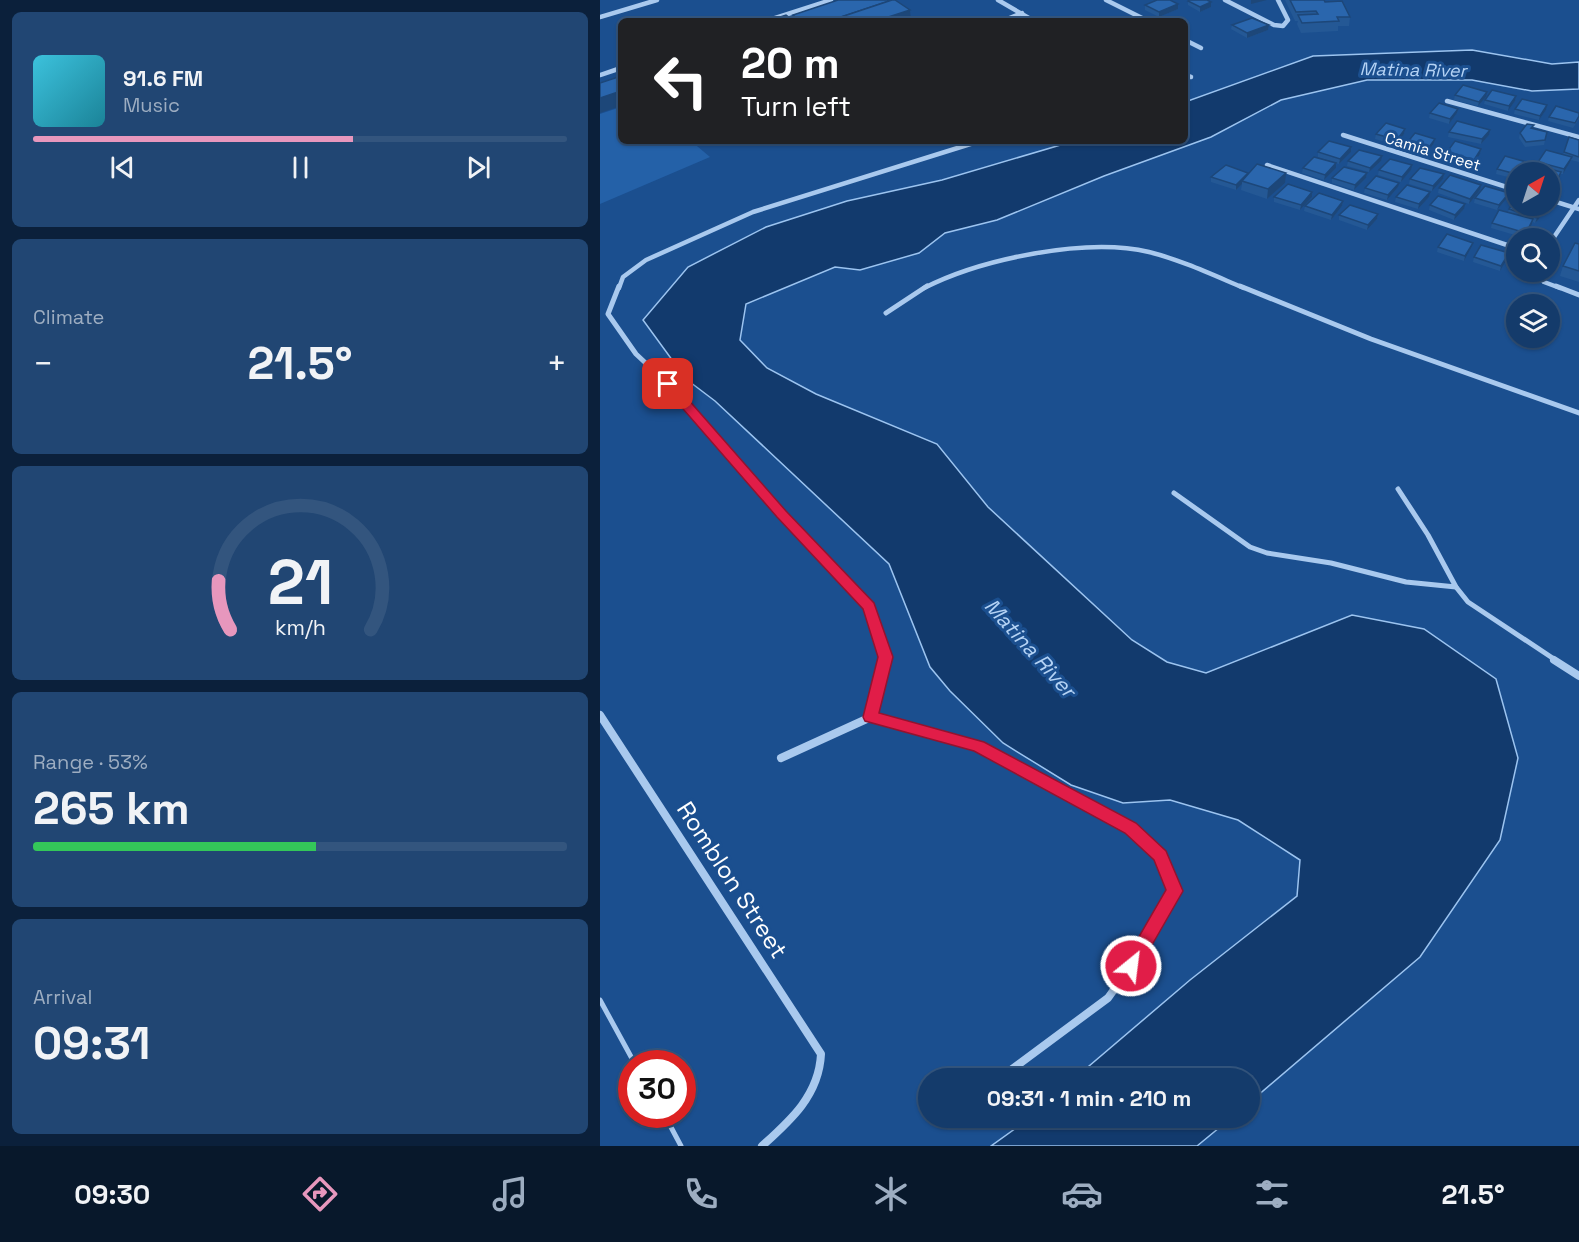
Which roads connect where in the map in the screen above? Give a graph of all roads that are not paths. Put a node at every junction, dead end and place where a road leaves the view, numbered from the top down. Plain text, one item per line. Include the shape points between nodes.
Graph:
1 (657, 0) edge
2 (831, 0) edge
3 (998, 0) edge
4 (1106, 0) edge
5 (1225, 0) edge
6 (1278, 0) edge
7 (1022, 13) junction
8 (600, 17) edge
9 (775, 18) edge
10 (1010, 18) edge
11 (1030, 18) edge
12 (1142, 18) edge
13 (1188, 42) edge
14 (1201, 48) dead end
15 (618, 69) edge
16 (600, 75) edge
17 (1188, 76) edge
18 (1191, 77) dead end
19 (1447, 100) dead end
20 (1343, 135) dead end
21 (1579, 137) edge
22 (970, 144) edge
23 (1266, 165) edge
24 (1506, 187) edge
25 (1579, 200) edge
26 (1560, 203) edge
27 (1576, 209) edge
28 (1560, 230) edge
29 (1506, 245) edge
30 (1544, 282) edge
31 (1579, 295) edge
32 (886, 313) dead end
33 (1579, 413) edge
34 (1398, 489) dead end
35 (1173, 493) dead end
36 (1456, 587) junction
37 (1579, 676) edge
38 (600, 715) edge
39 (871, 717) junction
40 (781, 758) dead end
41 (600, 1000) edge
42 (628, 1050) edge
43 (1014, 1068) edge
44 (671, 1128) edge
45 (681, 1146) edge
46 (762, 1146) edge

1 - 8 street
2 - 9 street
3 - 7 street
4 - 12 street
5 - 6 street via 1274,26 1283,26 1288,23
7 - 10 street
7 - 11 street
13 - 14 street
15 - 16 street
17 - 18 street
19 - 21 street
20 - 24 street, Camia Street
22 - 39 street via 753,212 691,238 645,260 623,277 608,314 636,354 668,384 782,514 870,606 885,657
23 - 29 street
25 - 27 street
26 - 27 street
27 - 28 street
30 - 31 street
32 - 33 street via 925,287 1001,261 1106,246 1148,252 1371,339
34 - 36 street
35 - 36 street via 1250,547 1267,553 1331,563 1406,582
36 - 37 street via 1492,620
38 - 46 street, Romblon Street via 821,1054 818,1085
39 - 40 street
39 - 43 street via 978,746 1131,828 1160,856 1175,891 1108,999
41 - 42 lane
44 - 45 lane

